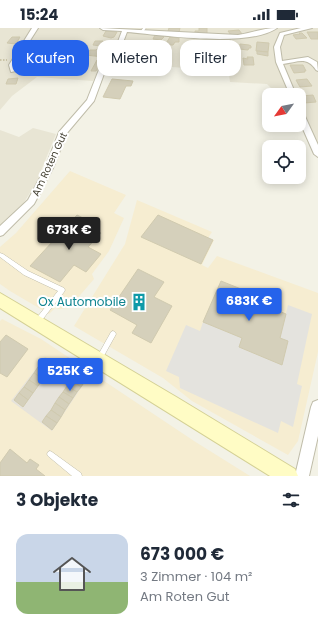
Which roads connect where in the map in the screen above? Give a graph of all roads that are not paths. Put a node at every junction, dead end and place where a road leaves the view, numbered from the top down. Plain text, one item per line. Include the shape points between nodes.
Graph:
1 (36, 28) edge
2 (103, 28) edge
3 (274, 28) edge
4 (309, 28) edge
5 (125, 30) junction
6 (143, 30) edge
7 (282, 34) junction
8 (28, 40) edge
9 (280, 63) junction
10 (318, 69) edge
11 (289, 88) edge
12 (306, 127) edge
13 (318, 154) edge
14 (0, 232) edge
15 (1, 255) dead end
16 (0, 300) edge
17 (38, 322) junction
18 (113, 334) dead end
19 (98, 360) junction
20 (318, 407) edge
21 (50, 454) dead end
22 (78, 476) edge
23 (288, 476) edge
24 (302, 476) edge

1 - 8 street
2 - 5 street
3 - 6 street via 238,37 185,36
3 - 7 street
4 - 7 street
5 - 6 street
5 - 14 street, Am Roten Gut via 121,45 112,58 105,62 90,101 63,132 49,168 31,202
7 - 9 street via 277,47
9 - 10 street via 308,59 314,62
9 - 11 street
12 - 13 street
15 - 17 lane via 26,273 62,290
16 - 17 main road
17 - 19 main road
18 - 19 lane
19 - 23 main road
20 - 24 street
21 - 22 lane

